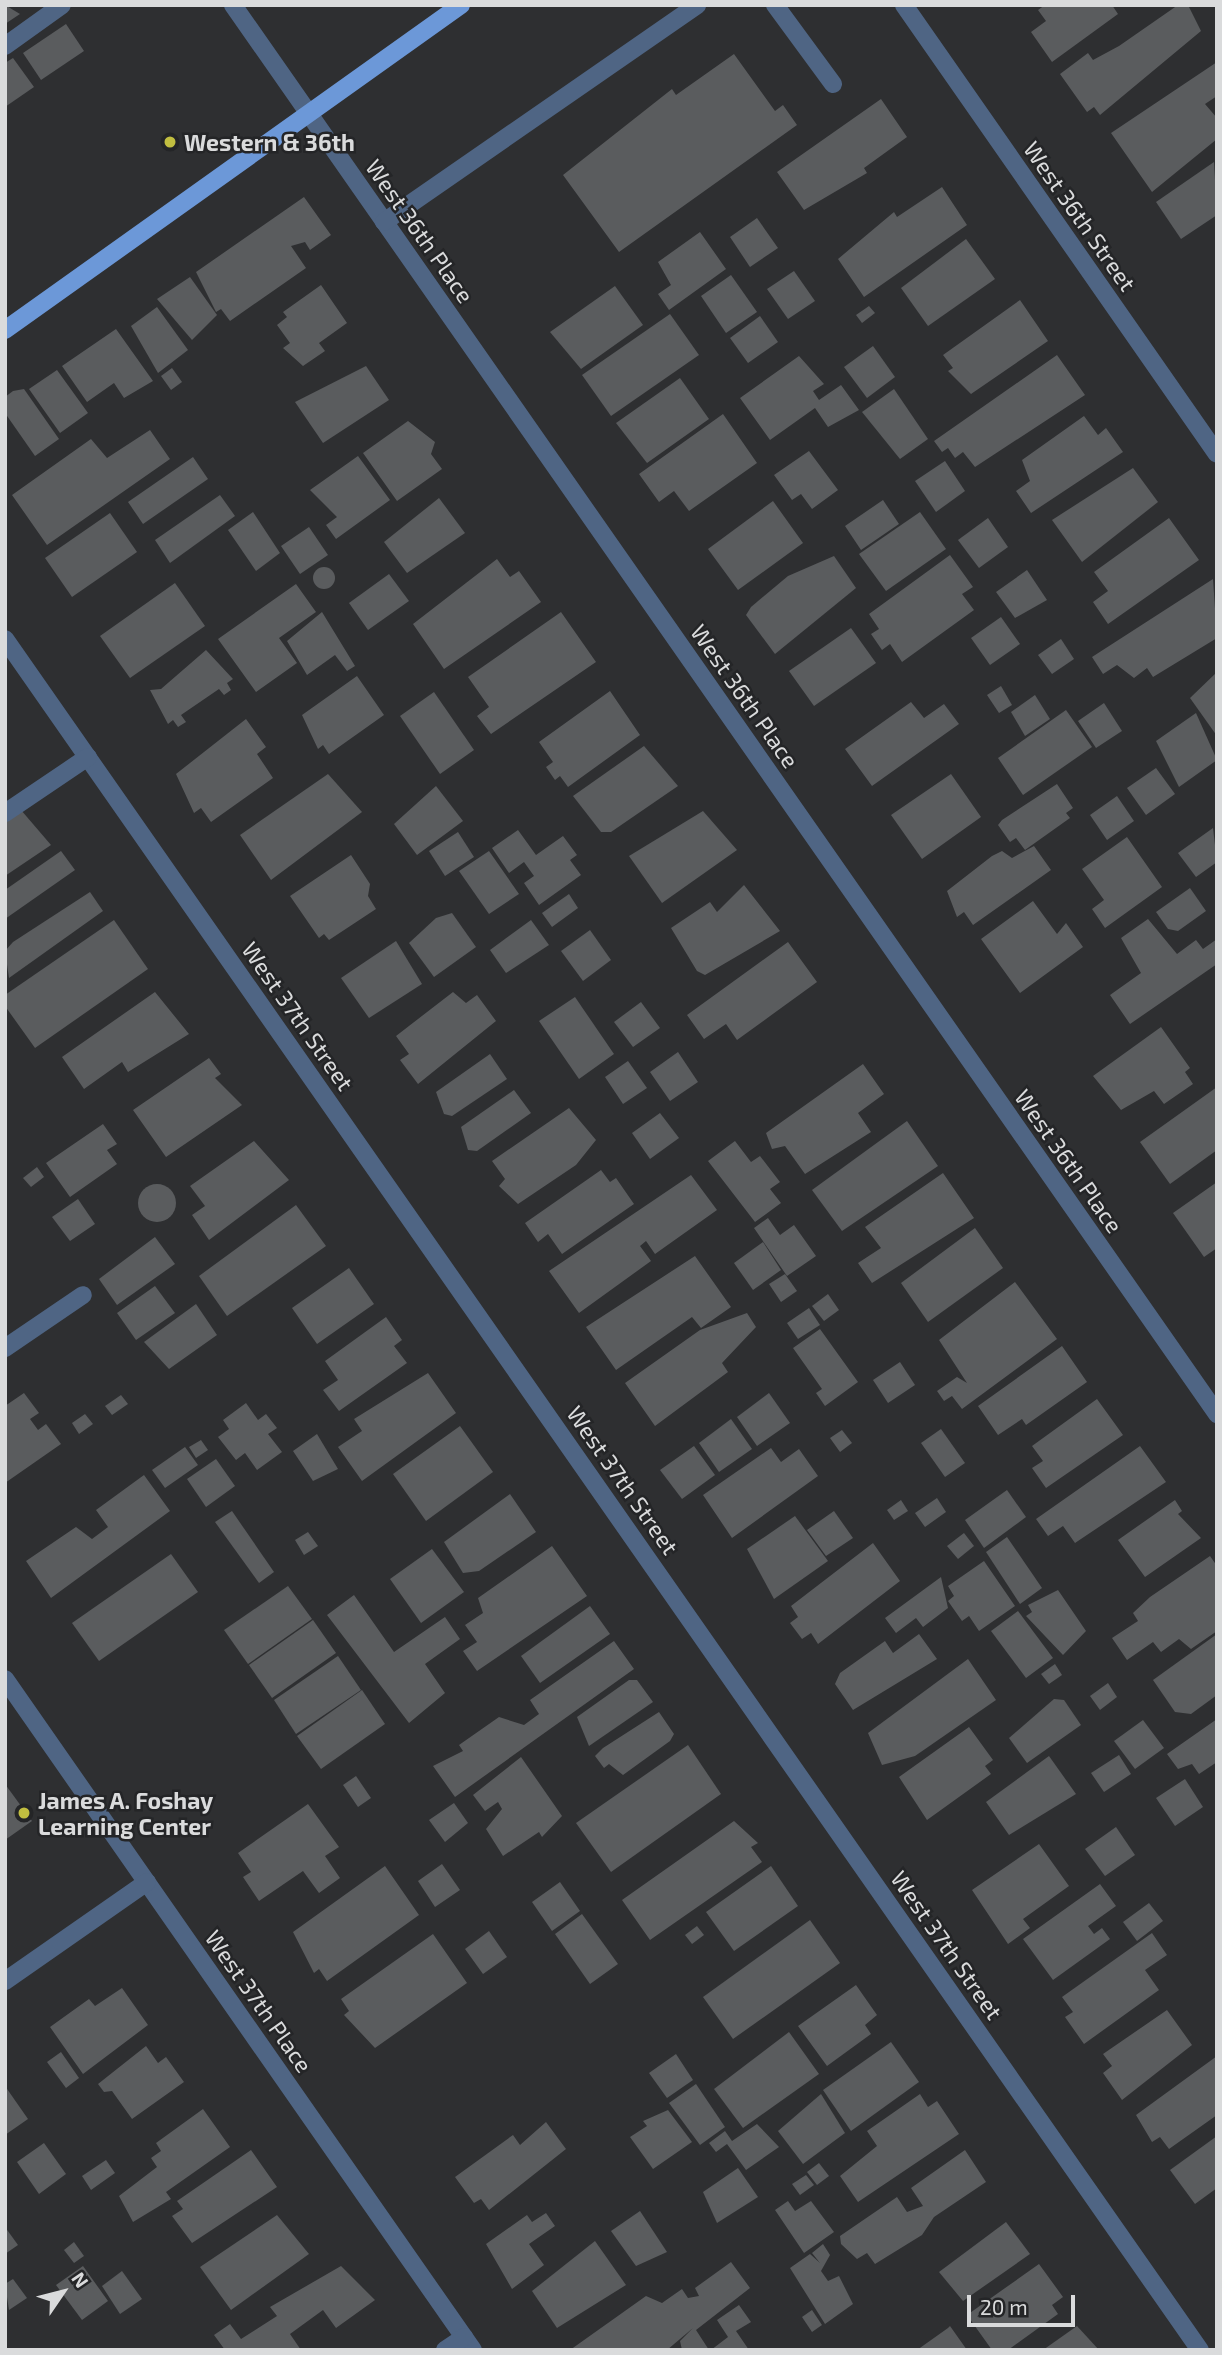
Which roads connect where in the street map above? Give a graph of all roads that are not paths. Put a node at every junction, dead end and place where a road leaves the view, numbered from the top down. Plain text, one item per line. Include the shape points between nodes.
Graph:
1 (62, 5) edge
2 (233, 5) edge
3 (461, 5) edge
4 (697, 5) edge
5 (775, 5) edge
6 (904, 5) edge
7 (5, 46) edge
8 (833, 83) dead end
9 (307, 113) junction
10 (384, 222) junction
11 (5, 330) edge
12 (1217, 454) edge
13 (5, 639) edge
14 (88, 757) junction
15 (5, 813) edge
16 (83, 1295) dead end
17 (5, 1348) edge
18 (1217, 1415) edge
19 (5, 1679) edge
20 (147, 1882) junction
21 (5, 1981) edge
22 (468, 2343) edge
23 (445, 2350) edge
24 (1200, 2350) edge

1 - 7 street
2 - 9 street, West 36th Place
3 - 9 main road
4 - 10 street
5 - 8 street
6 - 12 street, West 36th Street
9 - 10 street, West 36th Place
9 - 11 main road
10 - 18 street, West 36th Place
13 - 14 street, West 37th Street
14 - 15 street
14 - 24 street, West 37th Street
16 - 17 street
19 - 20 street, West 37th Place
20 - 21 street
20 - 22 street, West 37th Place
22 - 23 street

